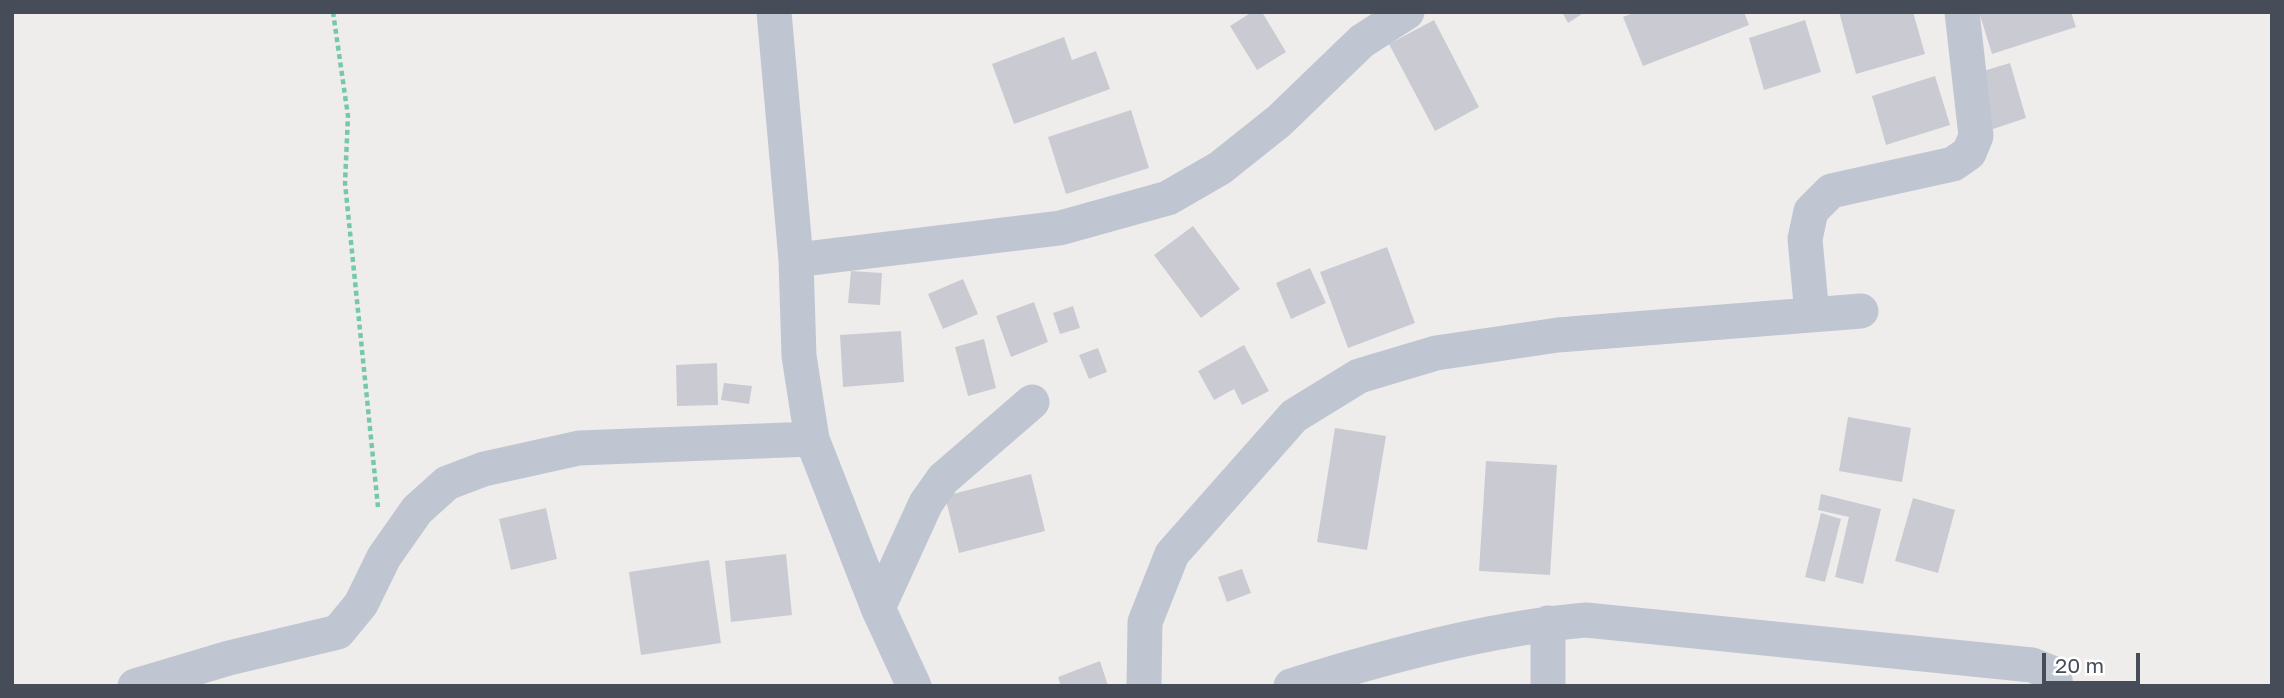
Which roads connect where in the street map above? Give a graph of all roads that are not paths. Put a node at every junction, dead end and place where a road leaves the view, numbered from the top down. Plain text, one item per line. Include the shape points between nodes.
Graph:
1 (774, 12) edge
2 (1407, 12) edge
3 (1962, 12) edge
4 (796, 260) junction
5 (1861, 311) dead end
6 (1812, 315) junction
7 (1032, 402) dead end
8 (812, 439) junction
9 (878, 608) junction
10 (1548, 623) junction
11 (135, 686) edge
12 (915, 686) edge
13 (1144, 686) edge
14 (1291, 686) edge
15 (1548, 686) edge
16 (2056, 686) edge

1 - 4 street
2 - 4 street via 1362,41 1279,121 1220,168 1168,198 1059,228
3 - 6 street via 1976,136 1969,153 1953,164 1831,191 1811,211 1805,239
4 - 8 street via 799,356
5 - 6 street
6 - 13 street via 1558,335 1436,354 1359,376 1294,416 1172,554 1145,622
7 - 9 street via 943,479 926,503
8 - 9 street
8 - 11 street via 579,448 484,469 447,483 417,510 384,557 361,604 338,632
9 - 12 street
10 - 14 street via 1365,663
10 - 15 street
10 - 16 street via 1586,620 2032,665 2054,674

